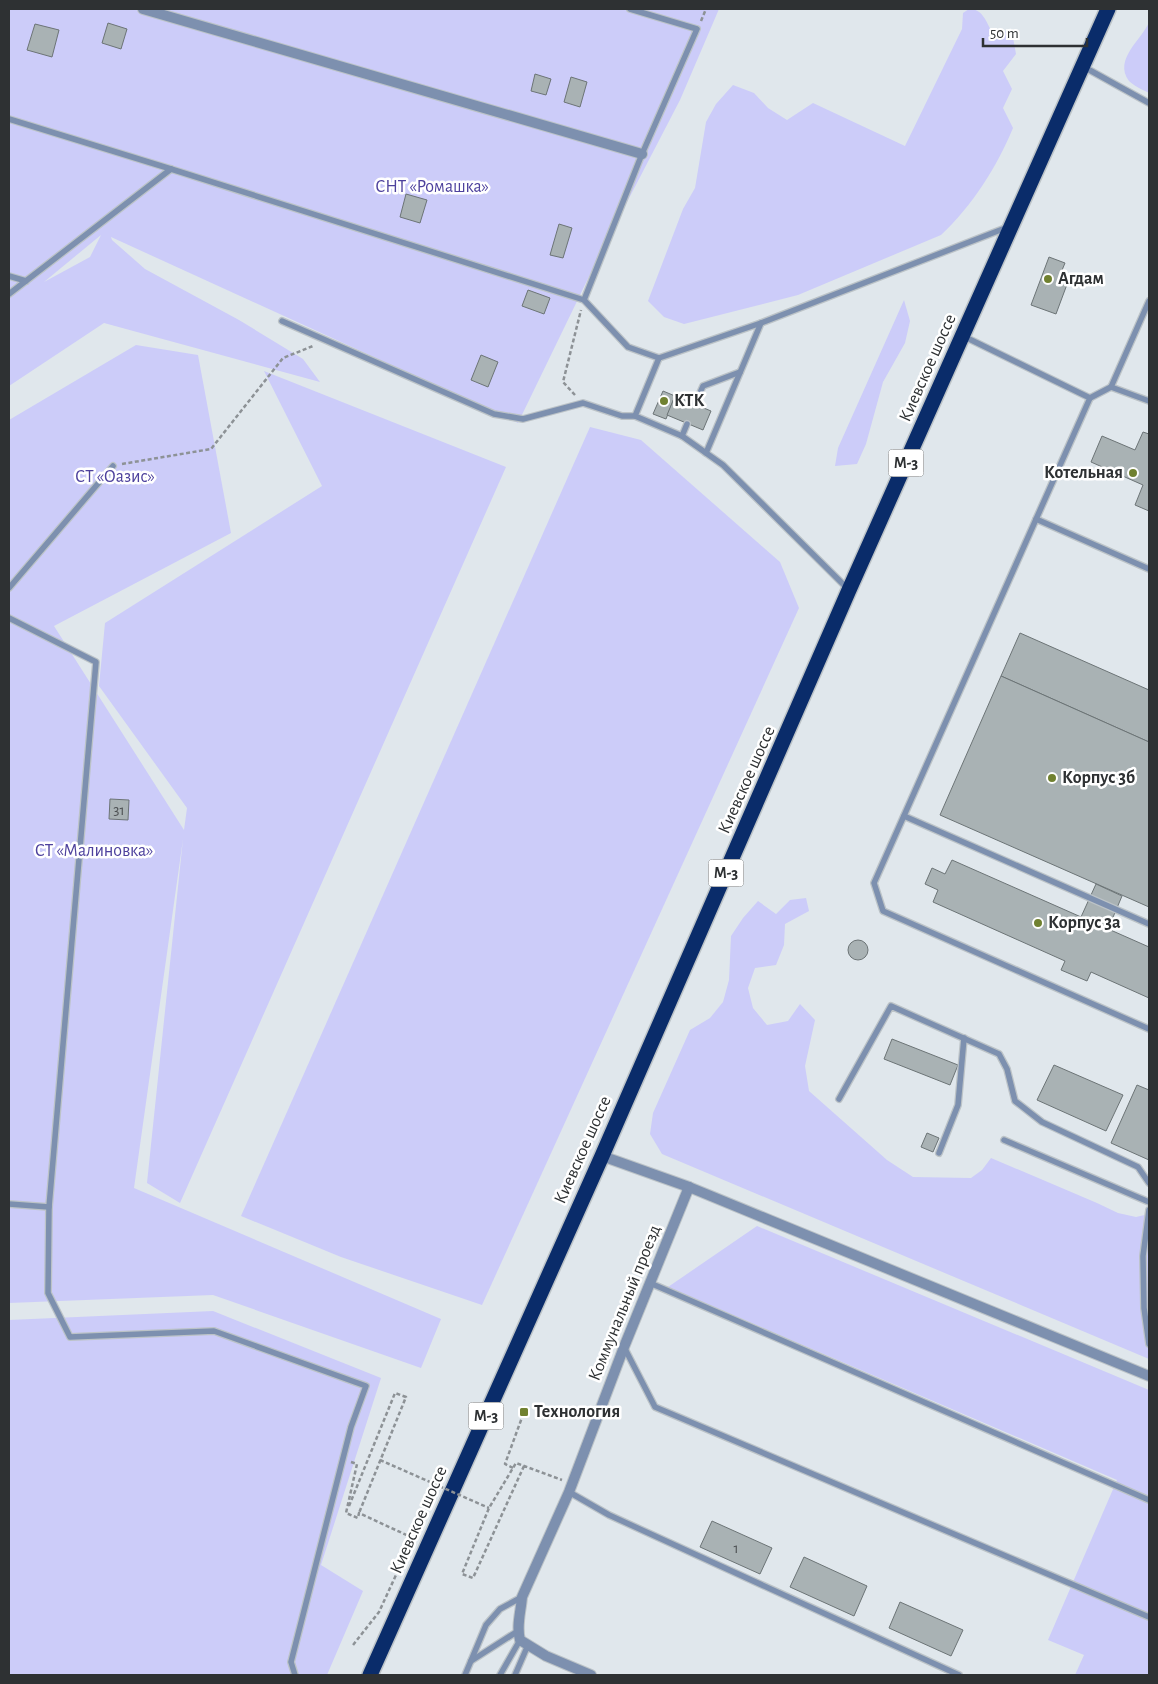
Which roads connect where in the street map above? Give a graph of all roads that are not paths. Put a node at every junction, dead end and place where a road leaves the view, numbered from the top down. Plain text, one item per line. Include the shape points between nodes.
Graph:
1 (143, 9) edge
2 (630, 9) edge
3 (1108, 9) edge
4 (1082, 66) junction
5 (1149, 103) edge
6 (9, 119) edge
7 (642, 154) junction
8 (171, 168) junction
9 (1012, 225) junction
10 (9, 276) edge
11 (26, 281) junction
12 (9, 294) edge
13 (584, 300) junction
14 (1149, 301) edge
15 (282, 321) dead end
16 (761, 323) junction
17 (963, 336) junction
18 (659, 358) junction
19 (740, 372) junction
20 (1111, 387) junction
21 (1090, 398) junction
22 (1149, 401) edge
23 (695, 404) dead end
24 (635, 416) junction
25 (687, 424) dead end
26 (682, 436) junction
27 (706, 453) junction
28 (113, 466) road end
29 (1036, 519) junction
30 (1149, 569) edge
31 (9, 588) edge
32 (850, 590) junction
33 (9, 618) edge
34 (904, 816) junction
35 (1149, 924) edge
36 (1149, 1029) edge
37 (964, 1038) junction
38 (839, 1099) dead end
39 (1004, 1140) dead end
40 (939, 1153) dead end
41 (602, 1156) junction
42 (1149, 1183) edge
43 (689, 1187) junction
44 (1149, 1202) edge
45 (9, 1204) edge
46 (49, 1207) junction
47 (1149, 1210) edge
48 (650, 1283) junction
49 (1149, 1344) edge
50 (624, 1347) junction
51 (1149, 1376) edge
52 (571, 1488) junction
53 (1149, 1500) edge
54 (522, 1597) junction
55 (1149, 1617) edge
56 (522, 1638) junction
57 (471, 1661) junction
58 (296, 1675) edge
59 (370, 1675) edge
60 (465, 1675) edge
61 (500, 1675) edge
62 (515, 1675) edge
63 (591, 1675) edge
64 (959, 1675) edge

1 - 7 street
2 - 7 lane via 697,29
3 - 4 highway, Киевское шоссе / М-3
4 - 5 lane
4 - 9 highway, Киевское шоссе / М-3
6 - 8 lane
7 - 13 lane
8 - 11 lane
8 - 13 lane
9 - 16 lane
9 - 17 highway, Киевское шоссе / М-3
10 - 11 lane
11 - 12 lane
13 - 18 lane via 628,347
14 - 20 lane
15 - 24 lane via 494,414 523,419 583,403 622,416
16 - 18 lane
16 - 19 lane
17 - 21 lane
17 - 32 highway, Киевское шоссе / М-3
18 - 24 lane
19 - 23 lane via 702,386
19 - 27 lane
20 - 21 lane
20 - 22 lane
21 - 29 lane
24 - 26 lane
25 - 26 lane
26 - 27 lane
27 - 32 lane via 723,465
28 - 31 lane
29 - 30 lane
29 - 34 lane
32 - 41 highway, Киевское шоссе / М-3
33 - 46 lane via 96,662
34 - 35 lane
34 - 36 lane via 874,883 884,911
37 - 38 lane via 891,1006
37 - 40 lane via 958,1105
37 - 42 lane via 999,1054 1007,1069 1015,1101 1042,1122 1138,1167
39 - 44 lane
41 - 43 street
41 - 59 highway, Киевское шоссе / М-3
43 - 48 street, Коммунальный проезд
43 - 51 street
45 - 46 lane
46 - 58 lane via 48,1293 70,1337 214,1331 366,1386 351,1427 291,1662
47 - 49 lane via 1143,1256 1144,1308
48 - 50 street, Коммунальный проезд
48 - 53 lane
50 - 52 street, Коммунальный проезд
50 - 55 lane via 655,1407
52 - 54 street, Коммунальный проезд
52 - 64 lane via 609,1515
54 - 56 street, Коммунальный проезд
54 - 57 lane via 500,1609 486,1626
56 - 57 lane
56 - 61 lane
56 - 62 lane
56 - 63 street via 546,1656
57 - 60 lane

